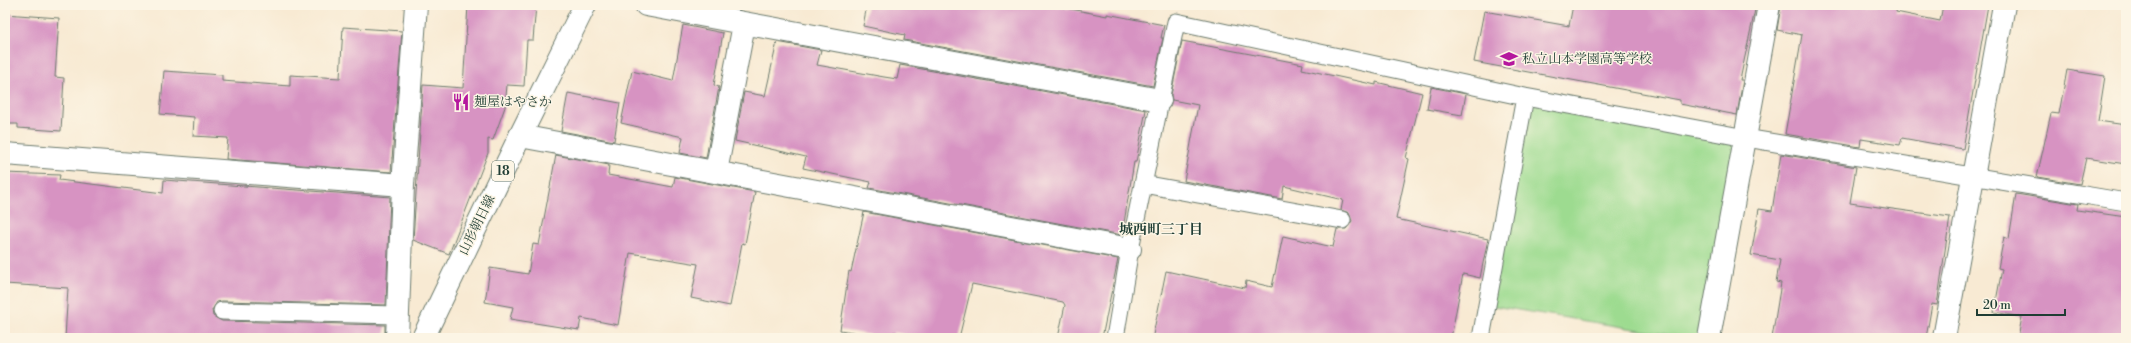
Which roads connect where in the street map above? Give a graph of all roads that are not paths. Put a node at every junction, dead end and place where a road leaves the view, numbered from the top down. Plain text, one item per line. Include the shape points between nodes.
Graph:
1 (416, 5) edge
2 (585, 5) edge
3 (646, 5) edge
4 (1769, 5) edge
5 (2004, 5) edge
6 (744, 24) junction
7 (1525, 97) junction
8 (1160, 100) junction
9 (520, 136) junction
10 (1746, 138) junction
11 (5, 154) edge
12 (716, 172) junction
13 (1974, 176) junction
14 (1143, 184) junction
15 (403, 185) junction
16 (2126, 202) edge
17 (1342, 220) dead end
18 (1130, 248) junction
19 (222, 311) dead end
20 (398, 315) junction
21 (396, 338) edge
22 (423, 338) edge
23 (1115, 338) edge
24 (1482, 338) edge
25 (1709, 338) edge
26 (1944, 338) edge

1 - 15 street
2 - 9 street, 山形朝日線 / 18
3 - 6 street
4 - 10 street
5 - 13 street
6 - 8 street
6 - 12 street
7 - 8 lane via 1176,22
7 - 10 lane
7 - 24 lane
8 - 14 lane
9 - 12 street
9 - 22 street, 山形朝日線 / 18
10 - 13 lane
10 - 25 street
11 - 15 street
12 - 18 street
13 - 16 lane
13 - 26 street
14 - 17 lane
14 - 18 lane
15 - 20 street
18 - 23 lane
19 - 20 lane
20 - 21 street

